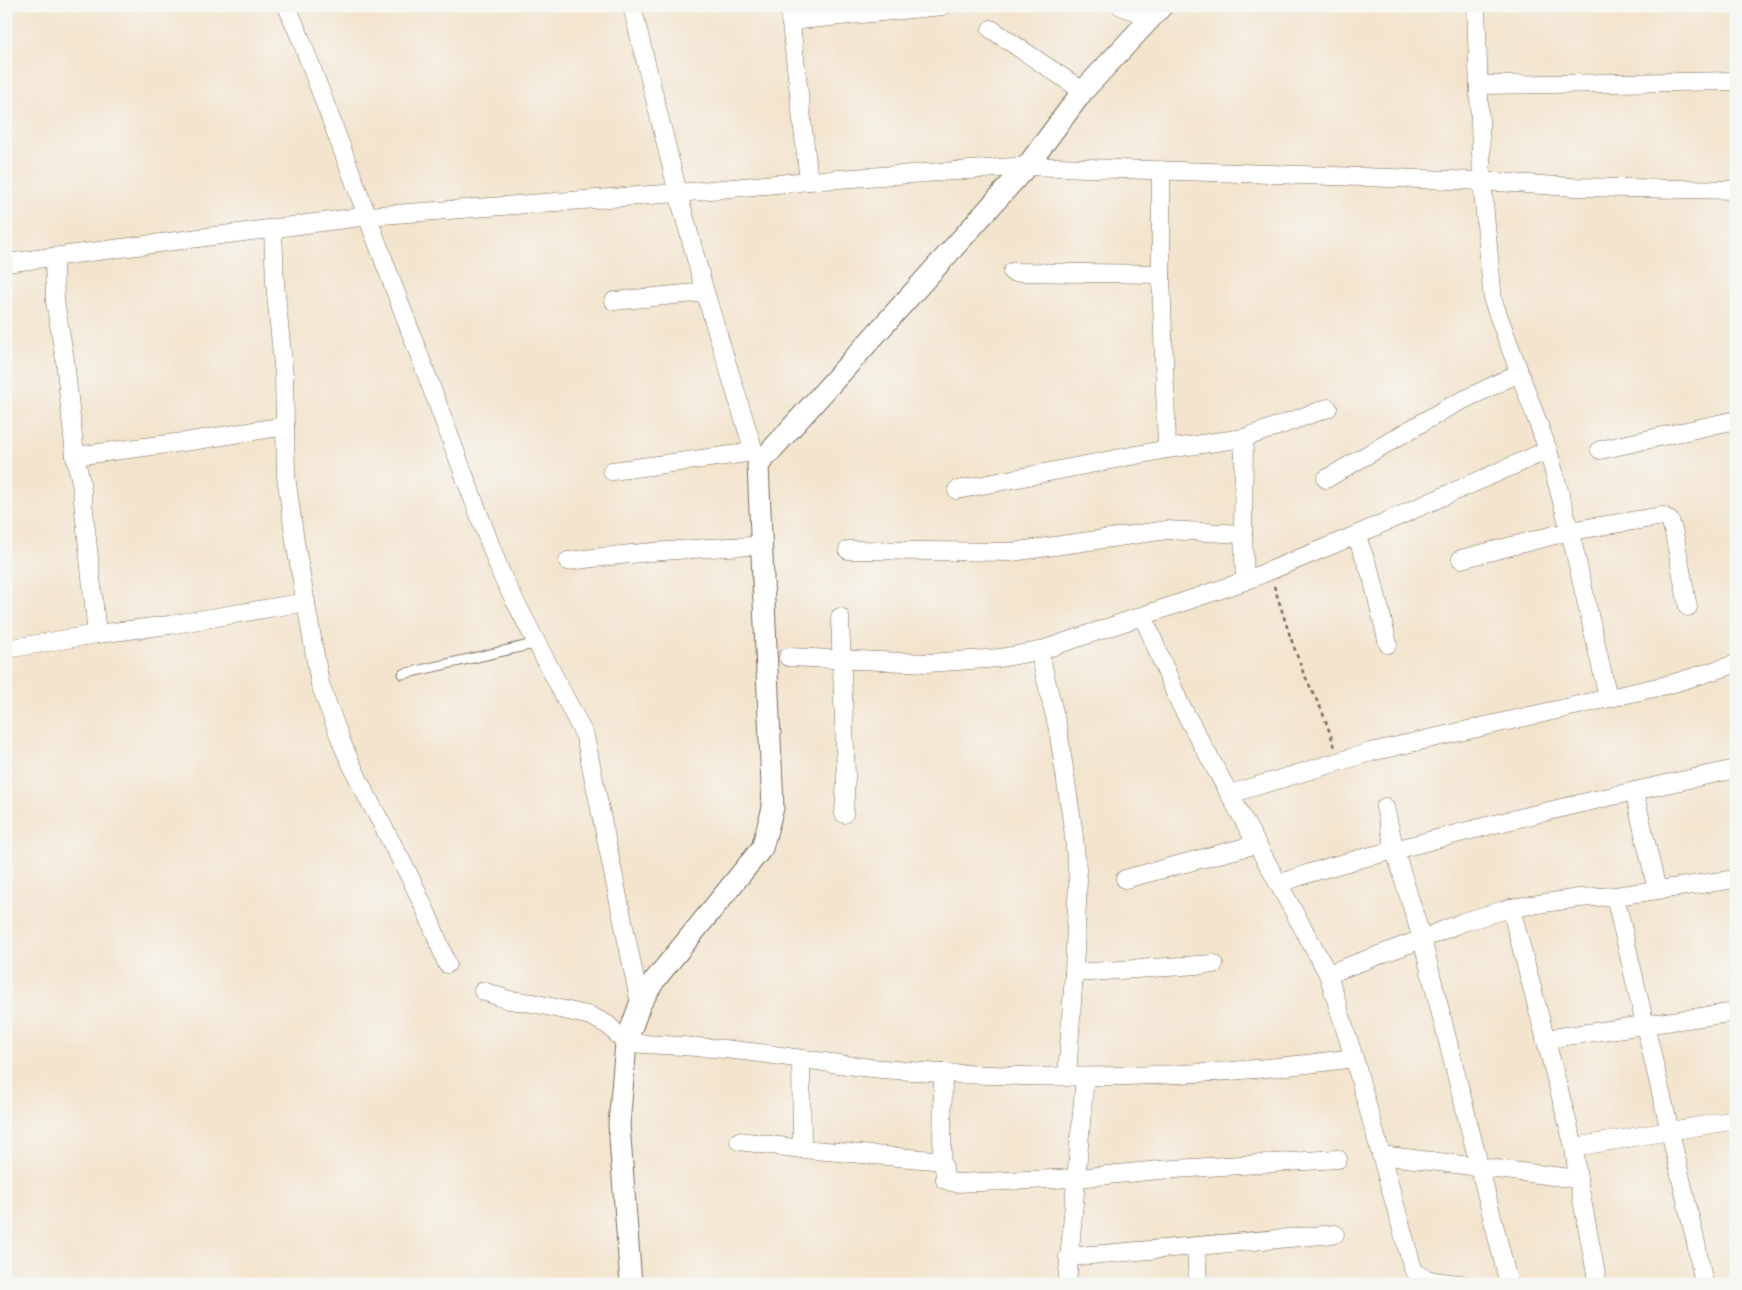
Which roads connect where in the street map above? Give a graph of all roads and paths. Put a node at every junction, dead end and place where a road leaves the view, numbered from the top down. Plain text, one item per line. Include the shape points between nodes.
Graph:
1 (287, 6) edge
2 (632, 6) edge
3 (942, 6) edge
4 (1121, 6) edge
5 (1476, 6) edge
6 (1157, 12) edge
7 (790, 14) edge
8 (990, 29) dead end
9 (1736, 81) edge
10 (1479, 85) junction
11 (1083, 91) junction
12 (1027, 166) junction
13 (1161, 170) junction
14 (809, 181) junction
15 (1482, 181) junction
16 (1736, 190) edge
17 (678, 193) junction
18 (368, 216) junction
19 (273, 229) junction
20 (54, 257) junction
21 (6, 263) edge
22 (1012, 272) dead end
23 (1161, 274) junction
24 (705, 292) junction
25 (614, 302) dead end
26 (1519, 373) junction
27 (1328, 408) dead end
28 (1736, 420) edge
29 (285, 426) junction
30 (1244, 438) junction
31 (1167, 449) junction
32 (1548, 450) junction
33 (1600, 450) dead end
34 (75, 456) junction
35 (756, 459) junction
36 (612, 471) dead end
37 (1326, 479) dead end
38 (956, 490) dead end
39 (1570, 531) junction
40 (1243, 534) junction
41 (1356, 535) junction
42 (761, 546) junction
43 (848, 550) dead end
44 (1461, 558) dead end
45 (568, 561) dead end
46 (1270, 571) junction
47 (1245, 581) junction
48 (306, 602) junction
49 (1688, 607) dead end
50 (840, 616) dead end
51 (1143, 616) junction
52 (97, 634) junction
53 (538, 643) junction
54 (1388, 644) dead end
55 (6, 649) edge
56 (1039, 651) junction
57 (788, 657) dead end
58 (840, 659) junction
59 (1736, 664) edge
60 (402, 674) dead end
61 (1608, 697) junction
62 (1340, 762) junction
63 (1736, 769) edge
64 (1634, 791) junction
65 (1230, 794) junction
66 (1385, 807) dead end
67 (844, 814) dead end
68 (1257, 844) junction
69 (1395, 851) junction
70 (1125, 879) dead end
71 (1279, 884) junction
72 (1735, 884) edge
73 (1657, 890) junction
74 (1615, 896) junction
75 (1512, 908) junction
76 (1422, 939) junction
77 (447, 964) dead end
78 (1214, 964) dead end
79 (1074, 973) junction
80 (1328, 974) junction
81 (483, 991) dead end
82 (640, 1004) junction
83 (1736, 1012) edge
84 (1644, 1025) junction
85 (1545, 1039) junction
86 (626, 1043) junction
87 (1354, 1058) junction
88 (801, 1059) junction
89 (943, 1073) junction
90 (1067, 1077) junction
91 (1085, 1077) junction
92 (1736, 1120) edge
93 (1669, 1131) junction
94 (739, 1141) dead end
95 (1574, 1147) junction
96 (802, 1149) junction
97 (1381, 1155) junction
98 (939, 1159) junction
99 (1338, 1159) dead end
100 (1480, 1167) junction
101 (1077, 1178) junction
102 (1578, 1180) junction
103 (1335, 1234) dead end
104 (1196, 1247) junction
105 (1068, 1257) junction
106 (631, 1284) edge
107 (1066, 1284) edge
108 (1198, 1284) edge
109 (1461, 1284) edge
110 (1509, 1284) edge
111 (1598, 1284) edge
112 (1704, 1284) edge

1 - 18 street
2 - 17 street
3 - 7 street
4 - 6 street
5 - 10 street
6 - 11 street
7 - 14 street
8 - 11 street
9 - 10 street
10 - 15 street
11 - 12 street
12 - 13 street
12 - 14 street
12 - 35 street
13 - 15 street
13 - 23 street
14 - 17 street
15 - 16 street via 1573,187
15 - 26 street via 1493,301
17 - 18 street
17 - 24 street
18 - 19 street
18 - 53 street via 502,576
19 - 20 street
19 - 29 street
20 - 21 street
20 - 34 street via 55,300
22 - 23 street
23 - 31 street
24 - 25 street
24 - 35 street
26 - 32 street
26 - 37 street via 1447,408
27 - 30 street
28 - 33 street
29 - 34 street
29 - 48 street via 286,476
30 - 31 street
30 - 40 street
31 - 38 street
32 - 39 street
32 - 41 street
34 - 52 street via 81,482
35 - 36 street
35 - 42 street
39 - 44 street
39 - 49 street via 1662,516 1670,521
39 - 61 street
40 - 43 street via 1167,530 1012,552
40 - 47 street
41 - 46 street
41 - 54 street via 1372,577
42 - 45 street via 705,547
42 - 82 street via 773,808 769,824 762,848 654,981
46 - 47 street
46 - 62 path via 1290,636
47 - 51 street
48 - 52 street
48 - 77 street via 320,684 343,746 411,879
50 - 58 street
51 - 56 street
51 - 65 street via 1179,702
52 - 55 street
53 - 60 lane
53 - 82 street via 585,736
56 - 58 street via 1000,658 928,663
56 - 79 street via 1058,730 1073,828 1078,879
57 - 58 street
58 - 67 street via 846,776
59 - 61 street via 1670,684
61 - 62 street
62 - 65 street
63 - 64 street
64 - 69 street
64 - 73 street
65 - 68 street
66 - 69 street
68 - 70 street
68 - 71 street
69 - 71 street via 1308,872
69 - 76 street
71 - 80 street
72 - 73 street
73 - 74 street
74 - 75 street
74 - 84 street
75 - 76 street via 1463,922
75 - 85 street
76 - 80 street
76 - 100 street
78 - 79 street
79 - 90 street
80 - 87 street
81 - 86 street via 510,1000 592,1016
82 - 86 street
83 - 84 street
84 - 85 street
84 - 93 street
85 - 95 street
86 - 88 street via 724,1049
86 - 106 street via 619,1124
87 - 91 street via 1214,1072
87 - 97 street
88 - 89 street
88 - 96 street
89 - 90 street
89 - 98 street via 942,1149
90 - 91 street
91 - 101 street
92 - 93 street
93 - 95 street
93 - 112 street
94 - 96 street
95 - 102 street
96 - 98 street
97 - 100 street
97 - 109 street via 1413,1269 1424,1278
98 - 101 street via 948,1182
99 - 101 street
100 - 102 street
100 - 110 street
101 - 105 street
102 - 111 street
103 - 104 street
104 - 105 street
104 - 108 street
105 - 107 street

